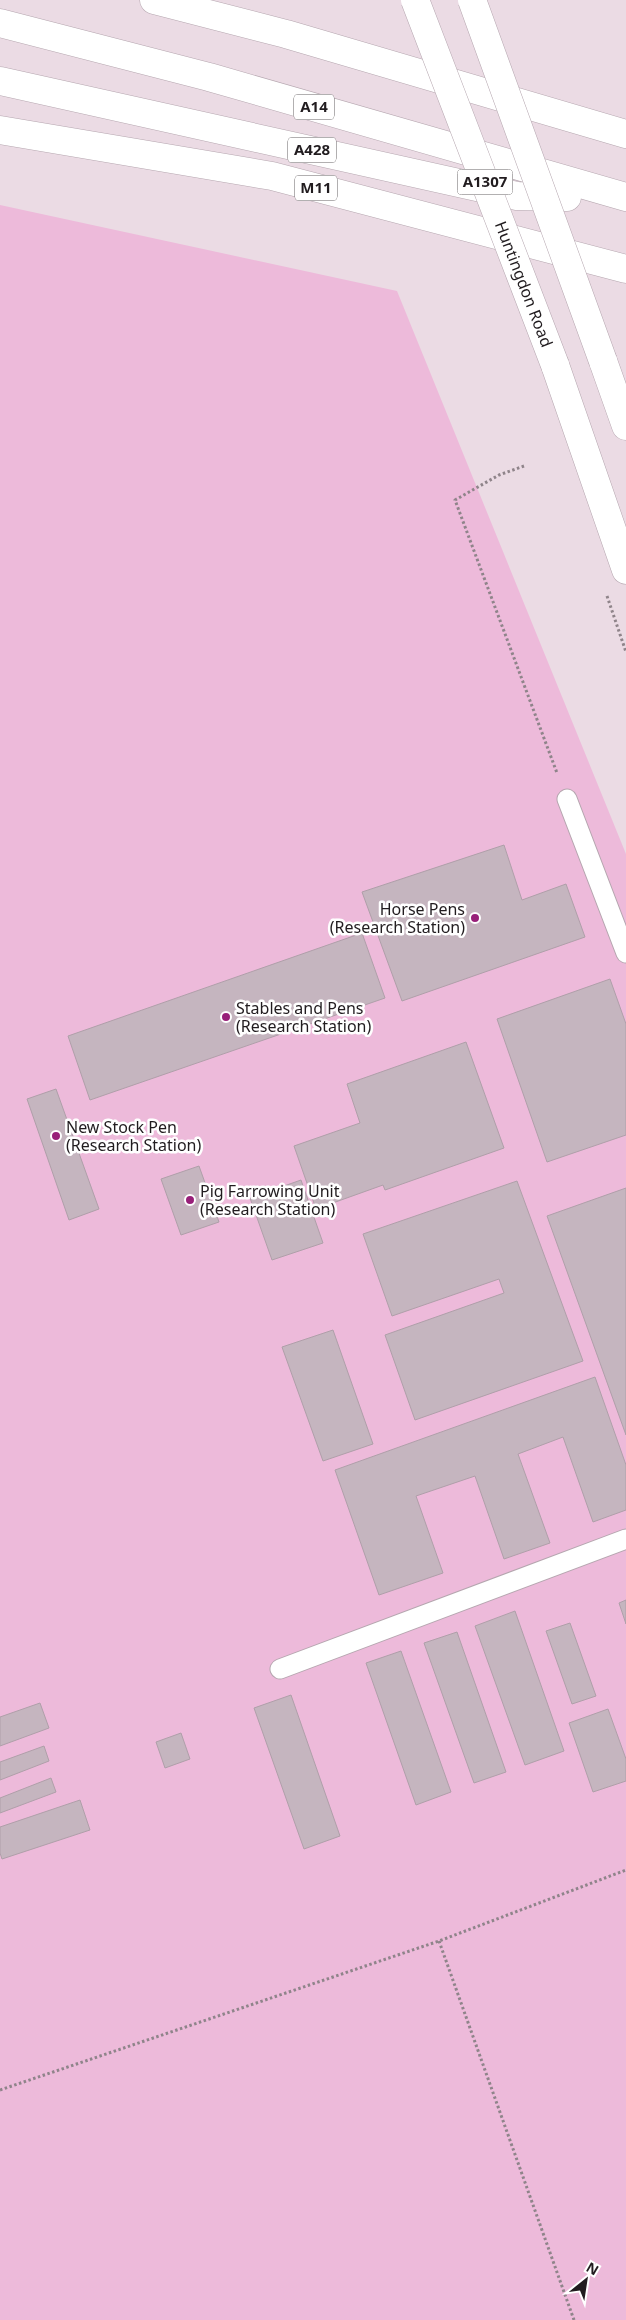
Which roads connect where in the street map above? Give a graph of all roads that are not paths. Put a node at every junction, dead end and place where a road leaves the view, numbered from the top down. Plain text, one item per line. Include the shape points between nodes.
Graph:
1 (154, 0) edge
2 (415, 0) edge
3 (472, 0) edge
4 (0, 23) edge
5 (0, 81) edge
6 (0, 130) edge
7 (626, 134) edge
8 (626, 198) edge
9 (626, 269) edge
10 (626, 426) edge
11 (626, 570) edge
12 (567, 799) road end
13 (626, 953) edge
14 (626, 1539) edge
15 (280, 1668) dead end

1 - 7 main road via 286,34
2 - 11 main road, Huntingdon Road / A1307, bridge via 555,365
3 - 10 main road, A1307, bridge
4 - 8 main road, A14 via 209,77
5 - 8 main road, A428 via 517,196
6 - 9 main road, M11 via 272,176
12 - 13 lane
14 - 15 lane

